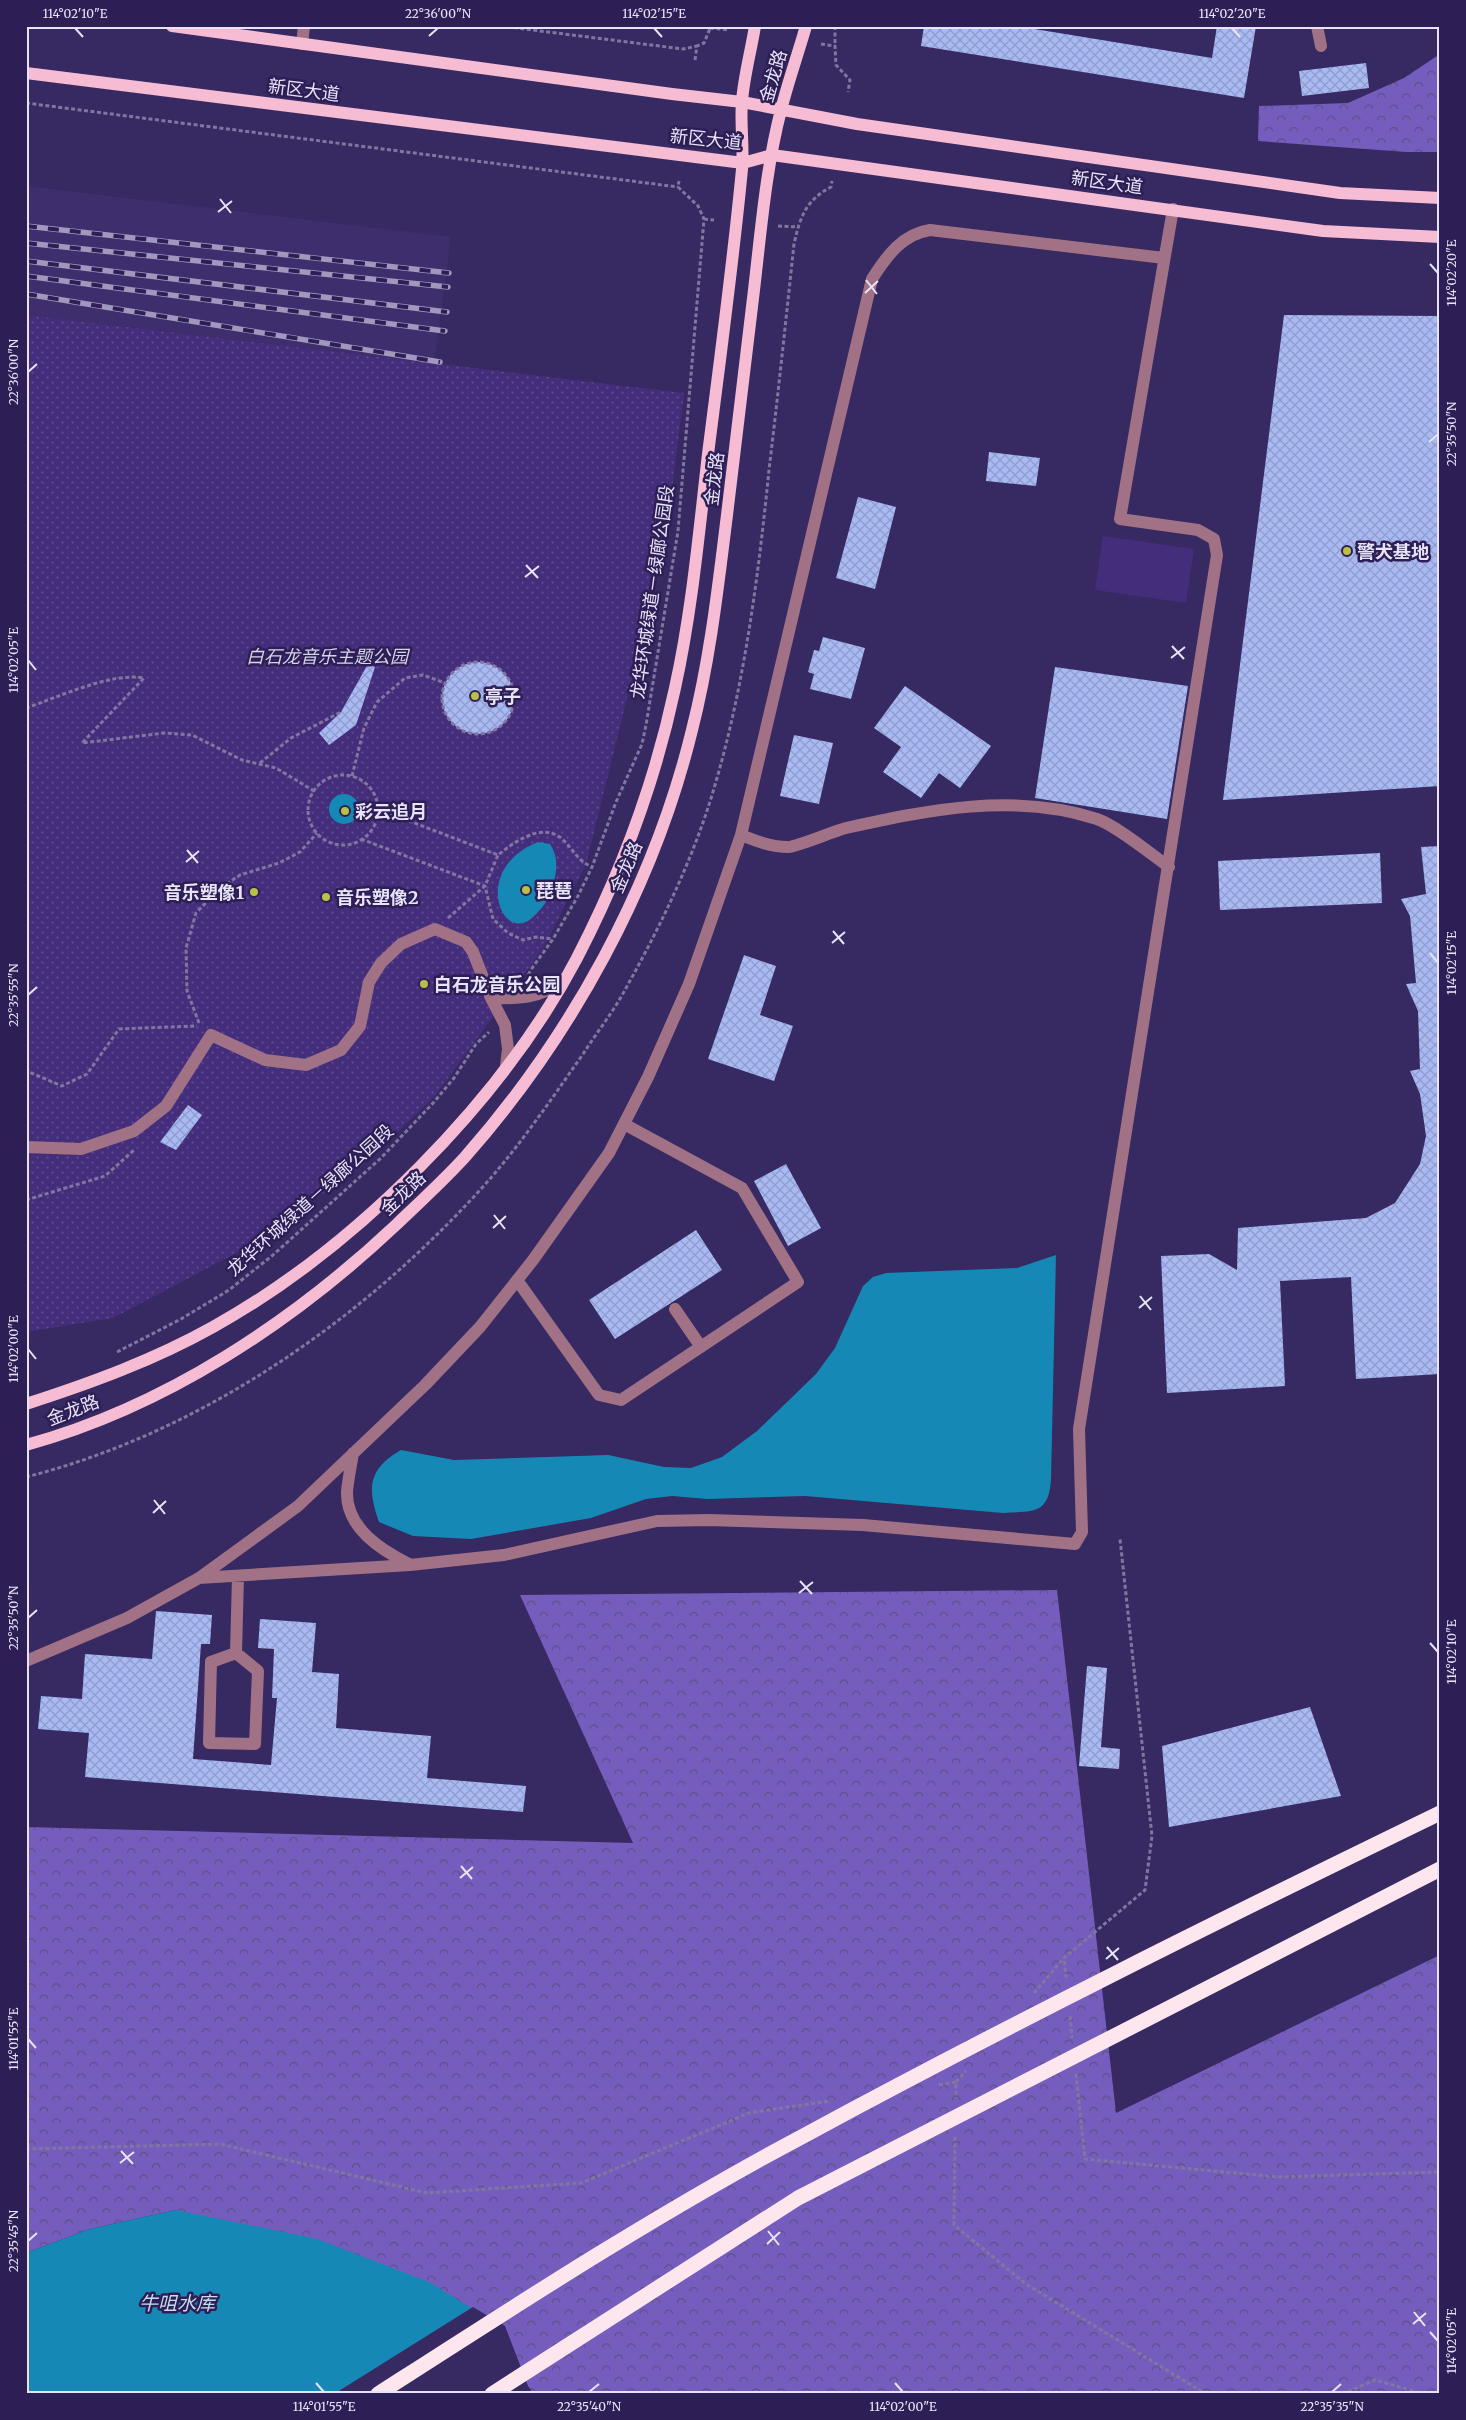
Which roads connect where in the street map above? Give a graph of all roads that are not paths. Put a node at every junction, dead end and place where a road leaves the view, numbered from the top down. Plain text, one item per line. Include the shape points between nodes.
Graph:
1 (172, 26) edge
2 (304, 26) edge
3 (755, 26) edge
4 (806, 26) edge
5 (1317, 26) edge
6 (302, 44) junction
7 (1320, 46) dead end
8 (26, 73) edge
9 (742, 102) junction
10 (781, 111) junction
11 (772, 155) junction
12 (743, 163) junction
13 (1440, 198) edge
14 (1173, 209) junction
15 (1440, 237) edge
16 (1164, 258) junction
17 (741, 835) junction
18 (1169, 868) junction
19 (563, 981) junction
20 (491, 998) junction
21 (506, 1066) junction
22 (624, 1124) junction
23 (26, 1147) edge
24 (517, 1280) junction
25 (675, 1309) dead end
26 (701, 1347) junction
27 (26, 1404) edge
28 (26, 1445) edge
29 (353, 1454) junction
30 (410, 1565) junction
31 (238, 1576) junction
32 (199, 1578) junction
33 (236, 1653) junction
34 (26, 1661) edge
35 (1440, 1813) edge
36 (1440, 1869) edge
37 (378, 2394) edge
38 (492, 2394) edge

1 - 6 main road, 新区大道
2 - 6 street
3 - 9 main road, 金龙路
4 - 10 main road, 金龙路
5 - 7 street
6 - 9 main road, 新区大道
8 - 12 main road, 新区大道
9 - 10 main road, 新区大道
9 - 12 main road, 金龙路
10 - 11 main road, 金龙路
10 - 13 main road, 新区大道 via 1340,193
11 - 12 main road, 新区大道
11 - 14 main road, 新区大道
11 - 28 main road, 金龙路 via 717,596 692,730 675,794 647,864 618,931 582,994 544,1055 465,1157 372,1248 224,1357 173,1386 111,1415
12 - 19 main road, 金龙路 via 693,578 676,687 648,791 625,853
14 - 15 main road, 新区大道 via 1323,231
14 - 16 street
16 - 17 street via 930,230 917,232 889,253 872,279
16 - 18 street via 1120,519 1198,530 1214,539 1218,555
17 - 18 street via 765,844 790,847 829,832 952,807 1047,808 1098,820 1141,846
17 - 22 street via 689,984
18 - 30 street via 1079,1430 1082,1532 1075,1544 862,1525 657,1521 504,1555
19 - 20 street via 540,995
19 - 21 main road, 金龙路
20 - 21 street via 505,1025
20 - 23 street via 474,952 466,942 435,929 401,944 381,963 370,982 360,1026 341,1050 306,1065 265,1060 211,1034 166,1106 134,1131 81,1149
21 - 27 main road, 金龙路 via 427,1159 380,1205 332,1247 275,1288 215,1326 153,1357 99,1380
22 - 24 street via 609,1153
22 - 26 street via 742,1188 798,1282
24 - 26 street via 599,1395 621,1400
24 - 29 street via 480,1327
25 - 26 street
29 - 30 street via 347,1494 352,1516 366,1536 384,1551
29 - 32 street via 298,1506
30 - 31 street
31 - 32 street
31 - 33 street
32 - 34 street via 127,1618
33 - 33 street via 211,1662 209,1743 255,1744 258,1671
35 - 37 highway via 1173,1943 803,2136 590,2258
36 - 38 highway via 798,2198

